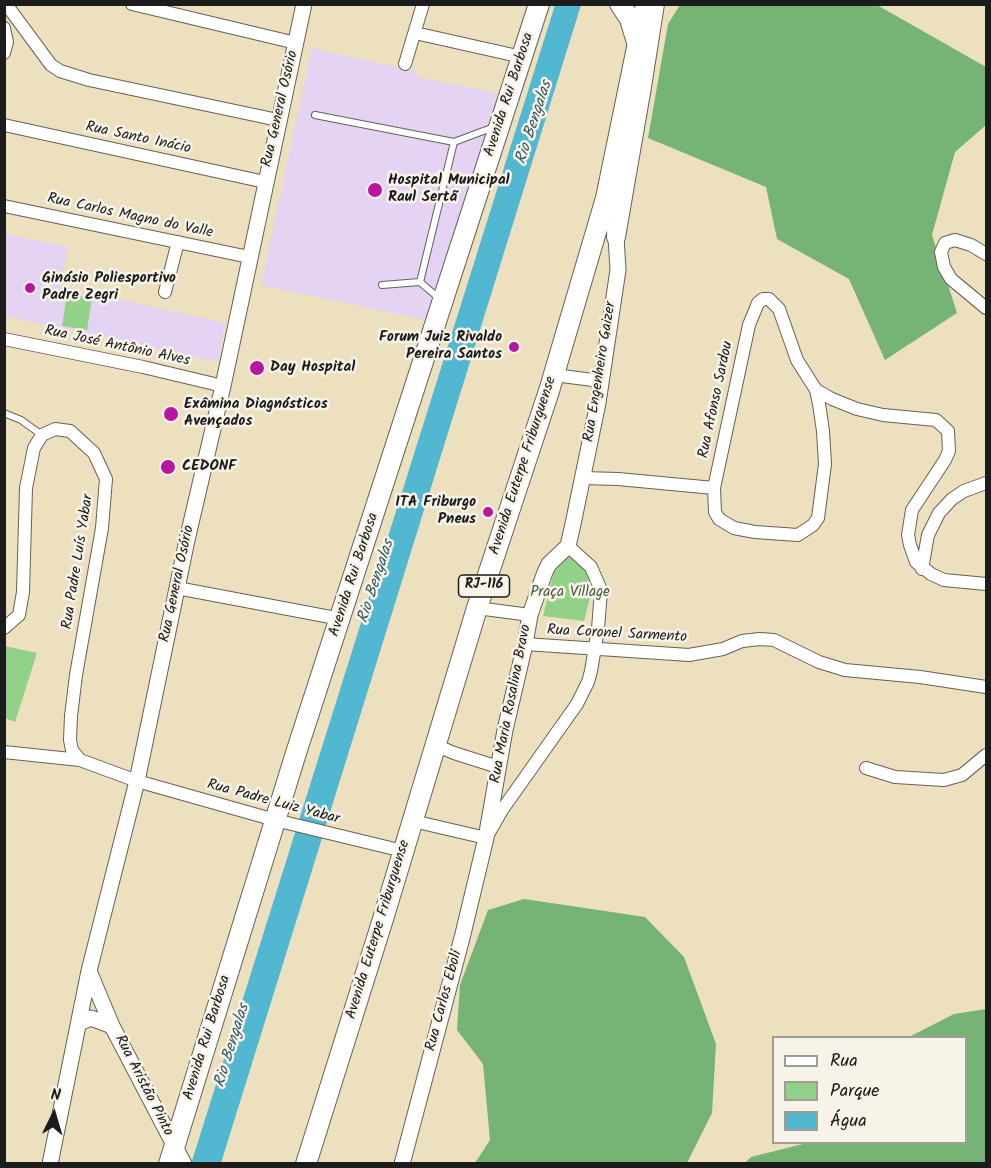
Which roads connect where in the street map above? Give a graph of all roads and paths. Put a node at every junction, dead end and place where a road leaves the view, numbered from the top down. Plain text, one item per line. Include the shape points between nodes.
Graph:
1 (6, 4) edge
2 (132, 4) edge
3 (304, 4) edge
4 (423, 4) edge
5 (539, 4) edge
6 (620, 4) edge
7 (646, 4) edge
8 (655, 4) edge
9 (4, 28) edge
10 (415, 33) junction
11 (296, 43) junction
12 (638, 48) junction
13 (4, 53) edge
14 (522, 57) junction
15 (405, 64) dead end
16 (315, 115) dead end
17 (278, 120) junction
18 (500, 124) junction
19 (4, 125) edge
20 (454, 142) junction
21 (265, 183) junction
22 (606, 198) junction
23 (4, 206) edge
24 (616, 237) junction
25 (178, 242) junction
26 (987, 254) edge
27 (249, 257) junction
28 (420, 282) junction
29 (382, 285) dead end
30 (165, 292) dead end
31 (443, 302) junction
32 (987, 308) edge
33 (4, 339) edge
34 (554, 375) junction
35 (601, 381) junction
36 (223, 386) junction
37 (816, 390) junction
38 (4, 413) edge
39 (42, 435) junction
40 (582, 478) junction
41 (987, 483) edge
42 (714, 488) junction
43 (568, 546) junction
44 (922, 569) junction
45 (987, 584) edge
46 (177, 588) junction
47 (477, 608) junction
48 (530, 615) junction
49 (340, 620) junction
50 (5, 625) edge
51 (525, 644) junction
52 (594, 650) junction
53 (987, 687) edge
54 (435, 745) junction
55 (4, 752) edge
56 (987, 756) edge
57 (80, 760) junction
58 (498, 767) junction
59 (866, 768) dead end
60 (137, 781) junction
61 (275, 820) junction
62 (413, 821) junction
63 (486, 838) junction
64 (403, 851) junction
65 (89, 971) junction
66 (79, 1023) junction
67 (112, 1026) junction
68 (176, 1158) edge
69 (50, 1164) edge
70 (306, 1164) edge
71 (402, 1164) edge

1 - 17 street via 51,65 60,70 89,80
2 - 11 street
3 - 11 street, Rua General Osório
4 - 10 street
5 - 14 main road, Avenida Rui Barbosa
6 - 12 main road via 630,19
7 - 12 main road, Avenida Euterpe Friburguense / RJ-116
8 - 24 main road
9 - 13 street
10 - 14 street
10 - 15 street
11 - 17 street, Rua General Osório
12 - 22 main road, Avenida Euterpe Friburguense / RJ-116
14 - 18 main road, Avenida Rui Barbosa
16 - 20 lane
17 - 21 street, Rua General Osório
18 - 20 lane
18 - 31 main road, Avenida Rui Barbosa
19 - 21 street, Rua Santo Inácio
20 - 28 lane
21 - 27 street, Rua General Osório
22 - 24 street, Rua Engenheiro Gaizer
22 - 34 main road, Avenida Euterpe Friburguense / RJ-116
23 - 25 street, Rua Carlos Magno do Valle
24 - 35 street, Rua Engenheiro Gaizer via 618,270
25 - 27 street, Rua Carlos Magno do Valle
25 - 30 street
26 - 32 street via 955,240 945,243 941,252 951,279
27 - 36 street, Rua General Osório
28 - 29 lane
28 - 31 lane
31 - 49 main road, Avenida Rui Barbosa
33 - 36 street, Rua José Antônio Alves
34 - 35 street
34 - 47 main road, Avenida Euterpe Friburguense / RJ-116
35 - 40 street, Rua Engenheiro Gaizer
36 - 46 street, Rua General Osório
37 - 42 street via 825,464 820,509 813,525 798,535 734,528 715,512
37 - 42 street, Rua Afonso Sardou via 797,360 779,309 769,299 763,299 749,325
37 - 44 street via 857,409 936,420 948,431 949,451 919,497 909,524 910,545
38 - 39 lane
39 - 50 street via 34,448 26,488 19,615
39 - 57 street, Rua Padre Luís Yabar via 55,429 70,431 94,453 106,479 102,528 71,716 72,750
40 - 42 street
40 - 43 street, Rua Engenheiro Gaizer
41 - 44 street via 964,491 939,513 928,535
43 - 48 street, Rua Maria Rosalina Bravo via 549,564
43 - 52 street via 591,567 599,582 601,599
44 - 45 street via 944,580
46 - 49 street
46 - 60 street, Rua General Osório
47 - 48 street
47 - 54 main road, Avenida Euterpe Friburguense / RJ-116
48 - 51 street, Rua Maria Rosalina Bravo
49 - 61 main road, Avenida Rui Barbosa
51 - 52 street, Rua Coronel Sarmento
51 - 58 street, Rua Maria Rosalina Bravo
52 - 53 street, Rua Coronel Sarmento via 689,655 742,641 774,640 844,670
52 - 63 street via 588,682 577,704
54 - 58 street
54 - 62 main road, Avenida Euterpe Friburguense / RJ-116
55 - 57 street
56 - 59 street via 962,775 944,780 895,777
57 - 60 street
58 - 63 street, Rua Maria Rosalina Bravo
60 - 61 street, Rua Padre Luiz Yabar
60 - 65 street, Rua General Osório
61 - 64 street, Rua Padre Luiz Yabar
61 - 68 main road, Avenida Rui Barbosa
62 - 63 street
62 - 64 main road, Avenida Euterpe Friburguense / RJ-116
63 - 71 street, Rua Carlos Eboli
64 - 70 main road, Avenida Euterpe Friburguense / RJ-116
65 - 66 street, Rua General Osório
65 - 67 street, Rua Aristão Pinto
66 - 67 street, Rua Aristão Pinto via 91,1018
66 - 69 street, Rua General Osório
67 - 68 street, Rua Aristão Pinto

